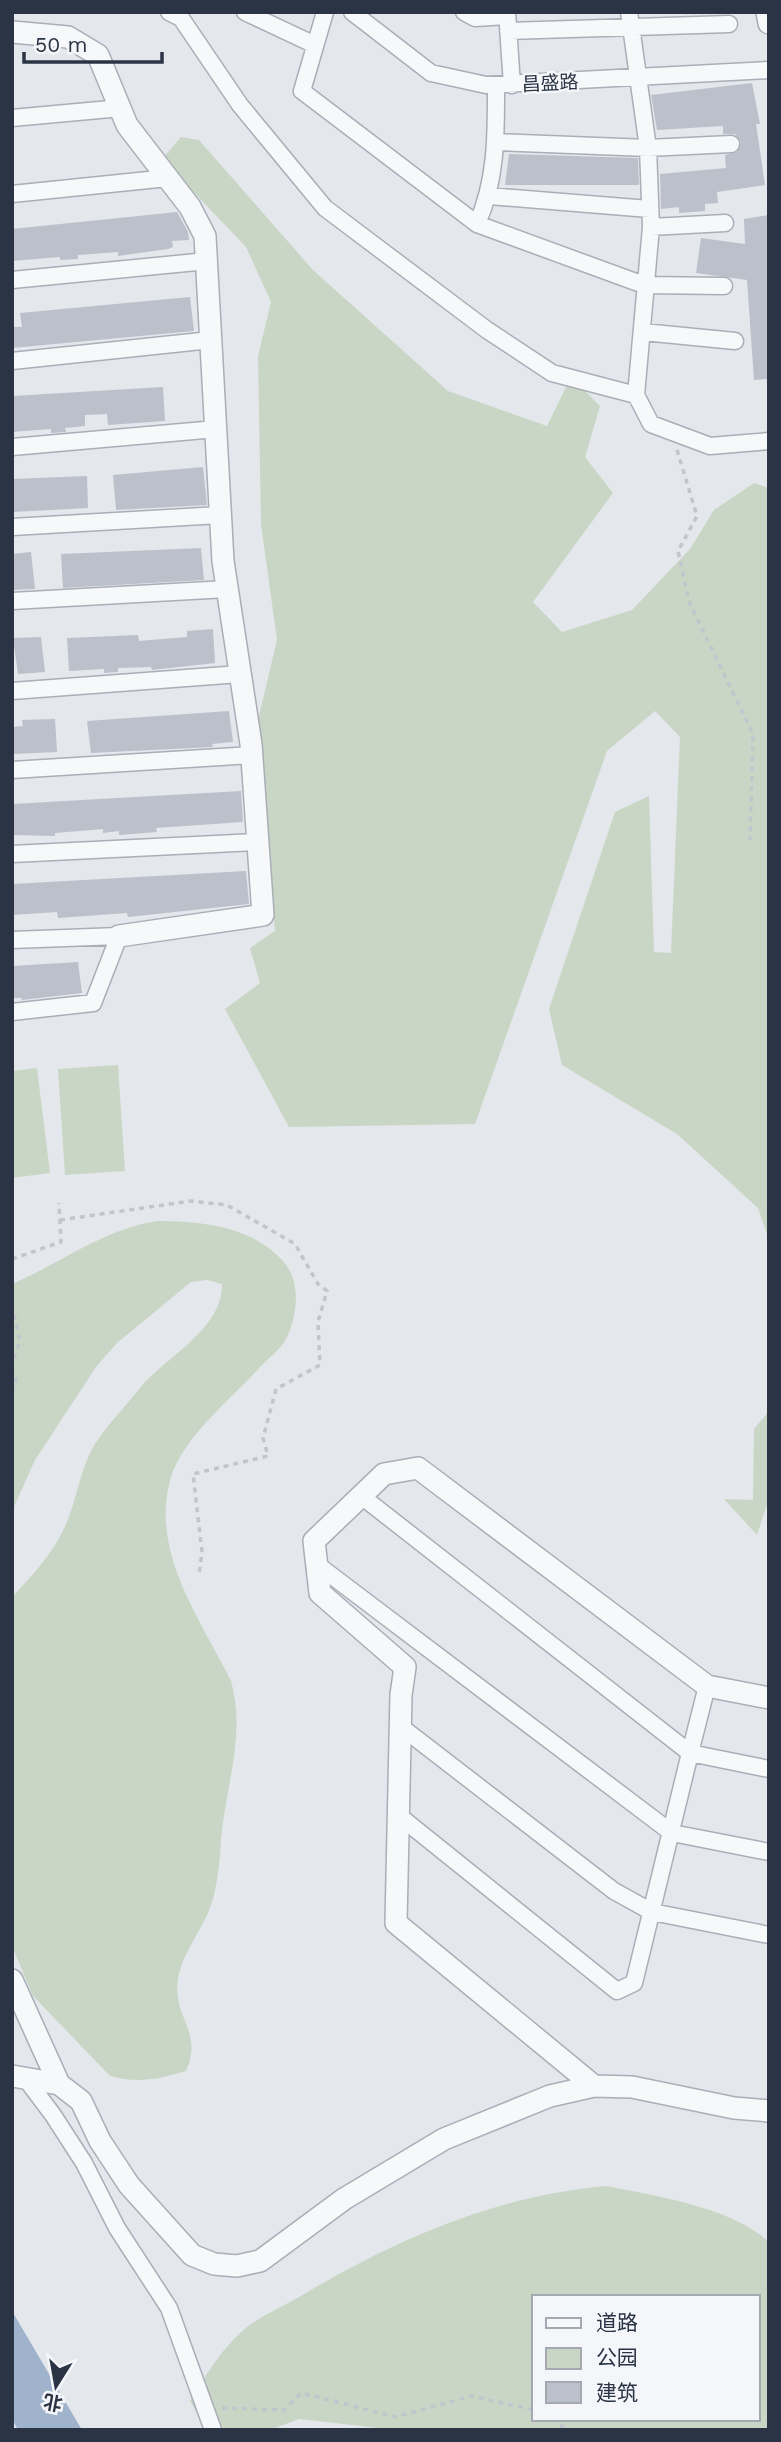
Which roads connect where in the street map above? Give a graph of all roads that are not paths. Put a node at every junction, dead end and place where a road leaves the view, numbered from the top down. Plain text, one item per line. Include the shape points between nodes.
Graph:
1 (169, 12) edge
2 (245, 12) edge
3 (325, 12) edge
4 (352, 12) edge
5 (464, 12) edge
6 (767, 12) edge
7 (630, 19) edge
8 (508, 20) edge
9 (769, 23) edge
10 (729, 24) dead end
11 (12, 32) edge
12 (316, 45) junction
13 (769, 70) edge
14 (638, 78) junction
15 (504, 85) junction
16 (121, 108) junction
17 (12, 118) edge
18 (496, 142) junction
19 (730, 144) dead end
20 (648, 148) junction
21 (169, 178) junction
22 (12, 194) edge
23 (489, 196) junction
24 (649, 208) junction
25 (725, 223) dead end
26 (477, 224) junction
27 (651, 227) junction
28 (207, 261) junction
29 (12, 280) edge
30 (645, 285) junction
31 (724, 285) dead end
32 (643, 332) junction
33 (211, 340) junction
34 (735, 341) dead end
35 (12, 361) edge
36 (636, 395) junction
37 (216, 429) junction
38 (769, 441) edge
39 (12, 447) edge
40 (220, 515) junction
41 (12, 527) edge
42 (227, 589) junction
43 (12, 601) edge
44 (240, 674) junction
45 (12, 691) edge
46 (252, 755) junction
47 (12, 770) edge
48 (258, 842) junction
49 (12, 855) edge
50 (119, 936) junction
51 (12, 940) edge
52 (12, 1012) edge
53 (360, 1496) junction
54 (315, 1563) junction
55 (708, 1686) junction
56 (769, 1698) edge
57 (400, 1726) junction
58 (690, 1753) junction
59 (769, 1769) edge
60 (398, 1815) junction
61 (672, 1833) junction
62 (769, 1852) edge
63 (652, 1912) junction
64 (769, 1936) edge
65 (12, 1980) edge
66 (19, 2078) edge
67 (59, 2084) junction
68 (594, 2086) junction
69 (769, 2111) edge
70 (213, 2430) edge

1 - 36 street via 181,18 240,104 325,208 552,373
2 - 12 street
3 - 12 street
4 - 15 street, 昌盛路 via 431,73
5 - 8 street via 475,18
6 - 9 street
7 - 8 street
7 - 10 street
7 - 14 street
8 - 15 street
11 - 16 street via 68,37 98,55
12 - 26 street via 302,91
13 - 14 street, 昌盛路
14 - 15 street, 昌盛路
14 - 20 street
15 - 18 street
16 - 17 street
16 - 21 street via 127,125
18 - 20 street
18 - 23 street
19 - 20 street
20 - 24 street
21 - 22 street
21 - 28 street via 205,236
23 - 24 street
23 - 26 street
24 - 27 street
25 - 27 street
26 - 30 street
27 - 30 street
28 - 29 street
28 - 33 street
30 - 31 street
30 - 32 street
32 - 34 street
32 - 36 street
33 - 35 street
33 - 37 street
36 - 38 street via 652,424 710,446
37 - 39 street
37 - 40 street
40 - 41 street
40 - 42 street
42 - 43 street
42 - 44 street
44 - 45 street
44 - 46 street
46 - 47 street
46 - 48 street
48 - 49 street
48 - 50 street via 263,915
50 - 51 street
50 - 52 street via 93,1003
53 - 54 street via 314,1541
53 - 55 street via 384,1474 418,1468
53 - 58 street
54 - 57 street via 320,1593 405,1667
54 - 61 street
55 - 56 street
55 - 58 street
57 - 60 street
57 - 63 street via 614,1891
58 - 59 street
58 - 61 street
60 - 63 street via 617,1991 634,1983
60 - 68 street via 396,1923
61 - 62 street
61 - 63 street
63 - 64 street
65 - 67 street
66 - 67 street
66 - 70 street via 78,2153 117,2228 169,2308
67 - 68 street via 81,2101 129,2185 192,2255 214,2264 237,2266 260,2261 344,2199 444,2140 550,2096
68 - 69 street via 632,2087

